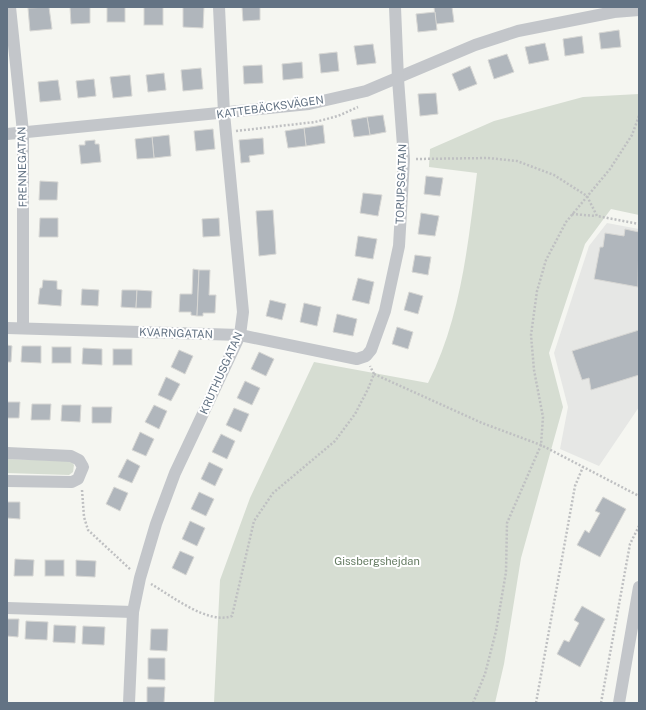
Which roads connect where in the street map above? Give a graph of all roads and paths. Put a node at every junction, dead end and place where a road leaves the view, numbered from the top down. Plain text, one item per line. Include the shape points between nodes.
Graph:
1 (10, 7) edge
2 (219, 7) edge
3 (395, 7) edge
4 (639, 10) edge
5 (398, 79) junction
6 (224, 114) junction
7 (639, 116) edge
8 (23, 132) junction
9 (7, 134) edge
10 (404, 159) junction
11 (588, 196) junction
12 (572, 214) junction
13 (597, 216) junction
14 (639, 224) edge
15 (7, 328) edge
16 (22, 328) junction
17 (240, 335) junction
18 (366, 356) junction
19 (374, 374) junction
20 (541, 445) junction
21 (7, 453) edge
22 (583, 467) junction
23 (78, 479) junction
24 (7, 481) edge
25 (639, 496) edge
26 (639, 526) edge
27 (140, 578) junction
28 (639, 587) edge
29 (7, 608) edge
30 (133, 612) junction
31 (129, 703) edge
32 (473, 703) edge
33 (536, 703) edge
34 (601, 703) edge
35 (619, 703) edge

1 - 8 street, FRENNEGATAN
2 - 6 street, KRUTHUSGATAN
3 - 5 street, TORUPSGATAN
4 - 5 street, KATTEBÄCKSVÄGEN via 614,12 518,31 475,46
5 - 6 street, KATTEBÄCKSVÄGEN via 366,91 309,104
5 - 10 street, TORUPSGATAN
6 - 8 street, KATTEBÄCKSVÄGEN
6 - 17 street, KRUTHUSGATAN via 243,312
7 - 11 path via 632,136
8 - 9 street, KATTEBÄCKSVÄGEN
8 - 16 street, FRENNEGATAN
10 - 11 path via 488,158 517,161 554,175
10 - 18 street, TORUPSGATAN via 399,246 385,311 371,350
11 - 12 path
11 - 13 path
12 - 13 path
12 - 20 path via 546,260 537,291 531,335 534,370 543,417
13 - 14 path
15 - 16 street, KVARNGATAN
16 - 17 street, KVARNGATAN
17 - 18 street, KVARNGATAN via 357,359
17 - 27 street, KRUTHUSGATAN via 175,473
18 - 19 path
19 - 20 path via 482,423
19 - 27 path via 355,414 336,441 273,493 254,521 232,616 224,619 209,617
20 - 22 path
20 - 32 path via 507,523 506,572 496,631 485,674
21 - 23 street via 71,456 79,460 83,467
22 - 25 path
22 - 33 path via 576,486
23 - 24 street via 72,482
23 - 27 path via 88,530
26 - 34 path via 630,544
27 - 30 street, KRUTHUSGATAN
28 - 35 street
29 - 30 street
30 - 31 street, KRUTHUSGATAN

